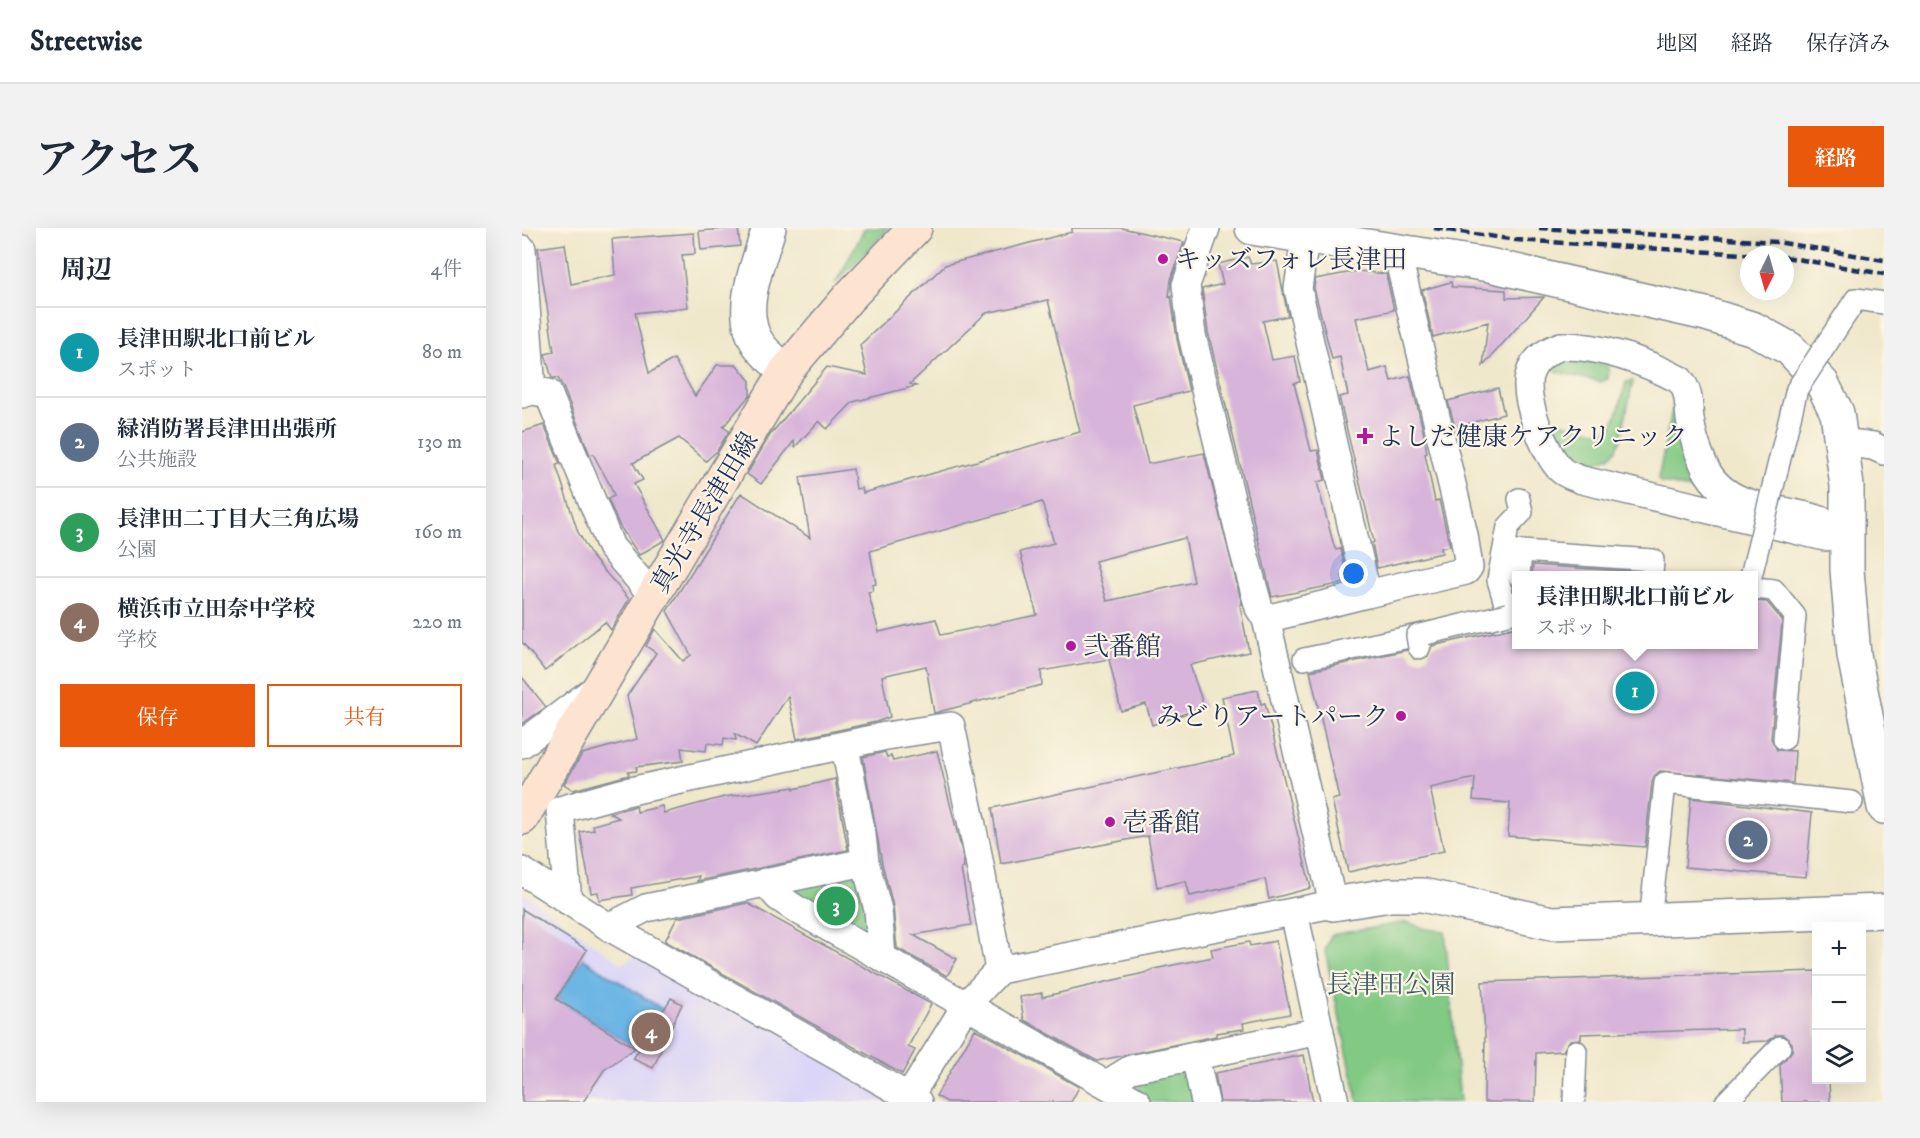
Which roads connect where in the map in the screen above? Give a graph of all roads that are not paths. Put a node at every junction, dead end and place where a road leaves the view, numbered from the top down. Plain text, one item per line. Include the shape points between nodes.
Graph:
1 (770, 228) edge
2 (915, 228) edge
3 (1206, 228) edge
4 (1252, 228) edge
5 (1305, 238) junction
6 (522, 249) edge
7 (1401, 252) junction
8 (1884, 303) edge
9 (786, 371) junction
10 (527, 392) edge
11 (1841, 442) junction
12 (1884, 452) edge
13 (1519, 499) dead end
14 (1847, 534) junction
15 (1519, 571) edge
16 (1652, 571) edge
17 (1752, 571) edge
18 (1758, 588) edge
19 (1367, 594) junction
20 (653, 596) junction
21 (1512, 613) edge
22 (1266, 620) junction
23 (1419, 647) dead end
24 (1304, 659) dead end
25 (599, 686) junction
26 (1873, 702) edge
27 (1784, 739) dead end
28 (522, 744) edge
29 (845, 747) junction
30 (1852, 802) dead end
31 (1884, 807) edge
32 (522, 819) edge
33 (865, 862) junction
34 (522, 871) edge
35 (765, 882) junction
36 (568, 901) junction
37 (1652, 902) dead end
38 (1333, 904) junction
39 (1884, 911) edge
40 (1294, 912) junction
41 (609, 927) junction
42 (882, 957) junction
43 (999, 970) junction
44 (966, 1005) junction
45 (1320, 1030) junction
46 (1780, 1047) dead end
47 (1576, 1051) dead end
48 (1195, 1056) junction
49 (1108, 1083) junction
50 (914, 1099) edge
51 (1137, 1102) edge
52 (1205, 1102) edge
53 (1335, 1102) edge
54 (1574, 1102) edge
55 (1726, 1102) edge

1 - 9 street via 750,297 749,324 758,345
2 - 9 main road, 真光寺長津田線
3 - 22 street via 1186,285 1192,335 1243,549
4 - 5 street
5 - 7 street
5 - 19 street via 1298,289
6 - 10 street
7 - 11 street via 1489,265 1706,314 1754,329 1790,349 1822,383 1837,413
7 - 19 street via 1401,269 1469,567 1466,572
8 - 17 street, bridge via 1856,299 1797,389 1789,407
9 - 20 main road, 真光寺長津田線
10 - 20 street via 549,393 611,547
11 - 12 street via 1873,446
11 - 14 street via 1847,486
13 - 24 street via 1522,512 1508,527 1498,580 1509,617
14 - 14 street via 1825,537 1582,480 1562,471 1541,440 1527,386 1534,364 1551,350 1572,346 1623,358 1680,380 1689,398 1697,450 1719,487 1734,498 1826,522
14 - 26 street via 1849,608
15 - 16 street via 1521,551 1653,560
18 - 27 street via 1774,590 1795,616
19 - 22 street
20 - 25 main road, 真光寺長津田線
21 - 23 street, bridge via 1417,636
22 - 38 street
25 - 28 street
25 - 32 main road, 真光寺長津田線
26 - 31 street
29 - 33 street
29 - 36 street via 621,793 560,810
29 - 43 street via 951,726
30 - 37 street via 1665,783
33 - 35 street
33 - 42 street via 878,910
34 - 36 street
35 - 41 street via 646,908
35 - 42 street via 796,909
36 - 41 street
38 - 39 street via 1390,895 1422,895 1552,923
38 - 40 street
40 - 43 street
40 - 45 street
41 - 50 street
42 - 44 street
43 - 44 street
44 - 49 street
44 - 50 street
45 - 48 street
45 - 53 street
46 - 55 street
47 - 54 street
48 - 49 street via 1131,1069
48 - 52 street
49 - 51 street

